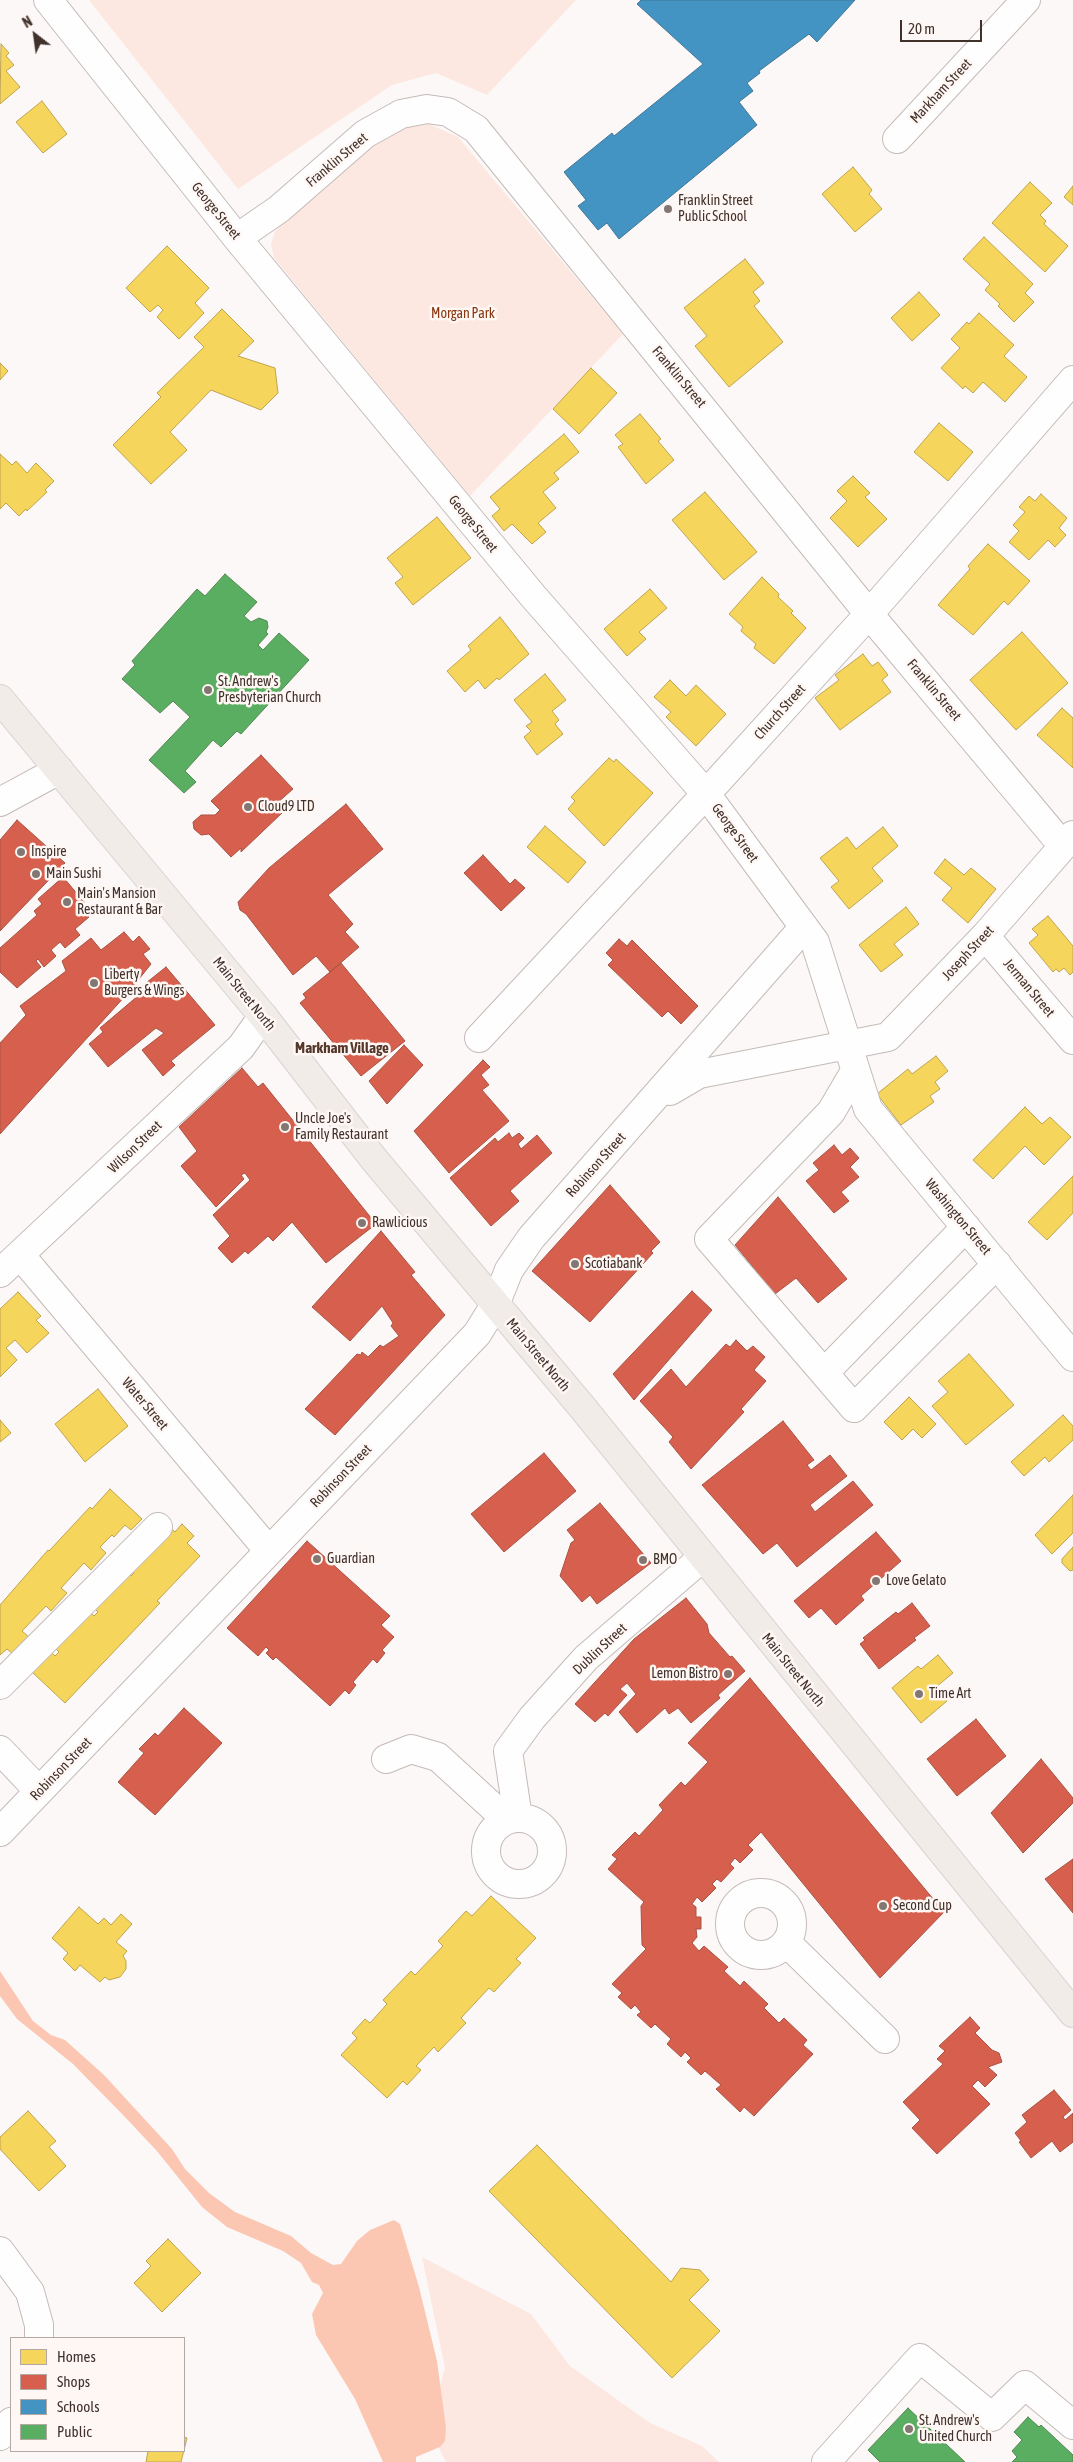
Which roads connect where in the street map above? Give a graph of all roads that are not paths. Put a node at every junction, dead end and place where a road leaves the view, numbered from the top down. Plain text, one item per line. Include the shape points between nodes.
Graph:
1 (48, 0) edge
2 (1026, 0) edge
3 (897, 139) dead end
4 (237, 238) junction
5 (1073, 380) edge
6 (869, 614) junction
7 (0, 699) edge
8 (59, 770) junction
9 (706, 794) junction
10 (0, 802) edge
11 (1068, 840) edge
12 (804, 927) junction
13 (985, 936) junction
14 (263, 1016) junction
15 (479, 1038) dead end
16 (1073, 1040) edge
17 (847, 1046) junction
18 (855, 1071) junction
19 (654, 1100) junction
20 (966, 1227) junction
21 (21, 1256) junction
22 (996, 1264) junction
23 (0, 1273) edge
24 (495, 1305) junction
25 (1073, 1357) edge
26 (824, 1373) junction
27 (158, 1527) dead end
28 (269, 1551) junction
29 (702, 1558) junction
30 (0, 1685) edge
31 (0, 1750) edge
32 (386, 1759) dead end
33 (39, 1791) junction
34 (0, 1832) edge
35 (787, 1943) dead end
36 (1073, 2013) edge
37 (885, 2039) dead end
38 (0, 2251) edge
39 (39, 2337) edge
40 (10, 2423) edge
41 (1073, 2424) edge
42 (0, 2436) edge
43 (826, 2462) edge

1 - 4 street, George Street
2 - 3 street, Markham Street
4 - 6 street, Franklin Street via 279,209 365,134 401,114 427,109 448,112 476,129
4 - 9 street, George Street via 533,596
5 - 6 street, Church Street
6 - 9 street, Church Street
6 - 11 street, Franklin Street
7 - 8 main road, Main Street North
8 - 10 street
8 - 14 main road, Main Street North
9 - 12 street, George Street
9 - 15 street, Church Street
11 - 13 street, Joseph Street
12 - 17 street, George Street via 815,942
12 - 19 street, Robinson Street
13 - 16 street, Jerman Street
13 - 17 street, Joseph Street via 888,1037
14 - 21 street, Wilson Street via 241,1047
14 - 24 main road, Main Street North via 373,1158
17 - 18 street, George Street
17 - 19 street, Robinson Street via 699,1074
18 - 20 street, Washington Street via 868,1109
18 - 26 street via 831,1112 709,1239
19 - 24 street, Robinson Street via 531,1238 508,1270
20 - 22 street, Washington Street
20 - 26 street
21 - 23 street, Wilson Street
21 - 28 street, Water Street
22 - 25 street, Washington Street
22 - 26 street via 854,1408
24 - 28 street, Robinson Street via 477,1334
24 - 29 main road, Main Street North
27 - 30 street
28 - 33 street, Robinson Street
29 - 32 street, Dublin Street via 586,1658 532,1718 508,1751 513,1819 438,1756 411,1749
29 - 36 main road, Main Street North
31 - 33 street
33 - 34 street, Robinson Street
35 - 37 street
38 - 39 street via 30,2292
40 - 42 street
41 - 43 street via 1025,2385 992,2417 920,2358

